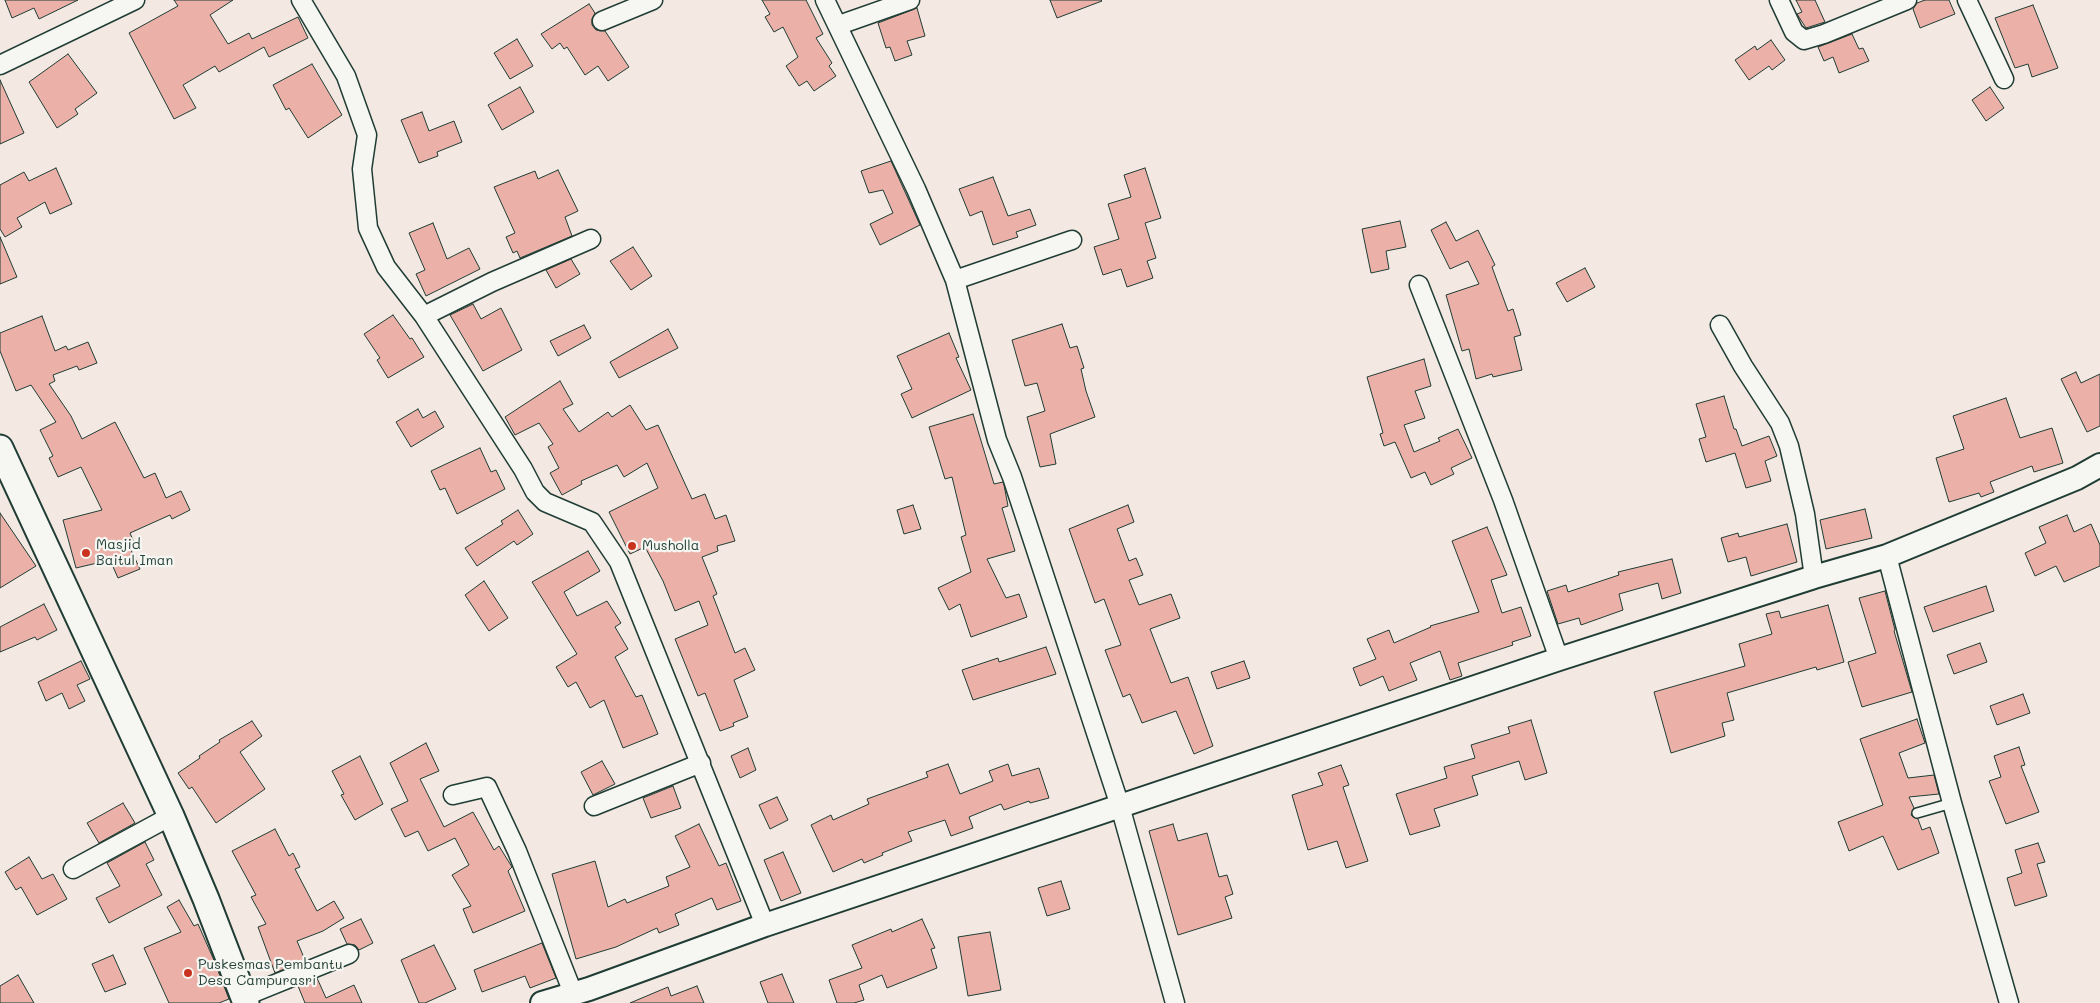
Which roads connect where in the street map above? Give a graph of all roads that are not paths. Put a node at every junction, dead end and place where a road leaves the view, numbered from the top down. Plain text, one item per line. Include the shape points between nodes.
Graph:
1 (135, 0) edge
2 (302, 0) edge
3 (653, 0) edge
4 (825, 0) edge
5 (910, 0) edge
6 (1779, 0) edge
7 (1907, 0) edge
8 (1967, 0) edge
9 (602, 21) dead end
10 (839, 25) junction
11 (0, 65) edge
12 (2004, 79) dead end
13 (591, 239) dead end
14 (1072, 240) dead end
15 (955, 280) junction
16 (1420, 285) dead end
17 (424, 316) junction
18 (1720, 325) dead end
19 (0, 448) edge
20 (2100, 465) edge
21 (1887, 556) junction
22 (1814, 577) junction
23 (1559, 659) junction
24 (701, 763) junction
25 (453, 795) dead end
26 (1952, 803) junction
27 (594, 806) dead end
28 (1120, 806) junction
29 (1917, 813) dead end
30 (170, 816) junction
31 (73, 869) dead end
32 (765, 926) junction
33 (350, 954) dead end
34 (585, 995) edge
35 (244, 1000) edge
36 (542, 1003) edge
37 (1175, 1003) edge
38 (2009, 1003) edge

1 - 11 street
2 - 17 street via 346,76 367,135 362,169 368,228 386,267
3 - 9 street
4 - 10 street
5 - 10 street
6 - 7 street via 1794,32 1804,40
8 - 12 street
10 - 15 street
13 - 17 street
14 - 15 street
15 - 28 street via 997,440
16 - 23 street via 1503,500
17 - 24 street via 523,469 534,492 544,502 592,522 619,562
18 - 22 street via 1780,423 1789,446 1807,523
19 - 30 main road
20 - 21 street via 2077,478
21 - 22 street
21 - 26 street
22 - 23 street
23 - 28 street
24 - 27 street
24 - 32 street
25 - 34 street via 487,787
26 - 29 lane
26 - 38 street
28 - 32 street
28 - 37 street
30 - 31 street
30 - 35 main road
32 - 34 street
33 - 35 street
34 - 36 street

